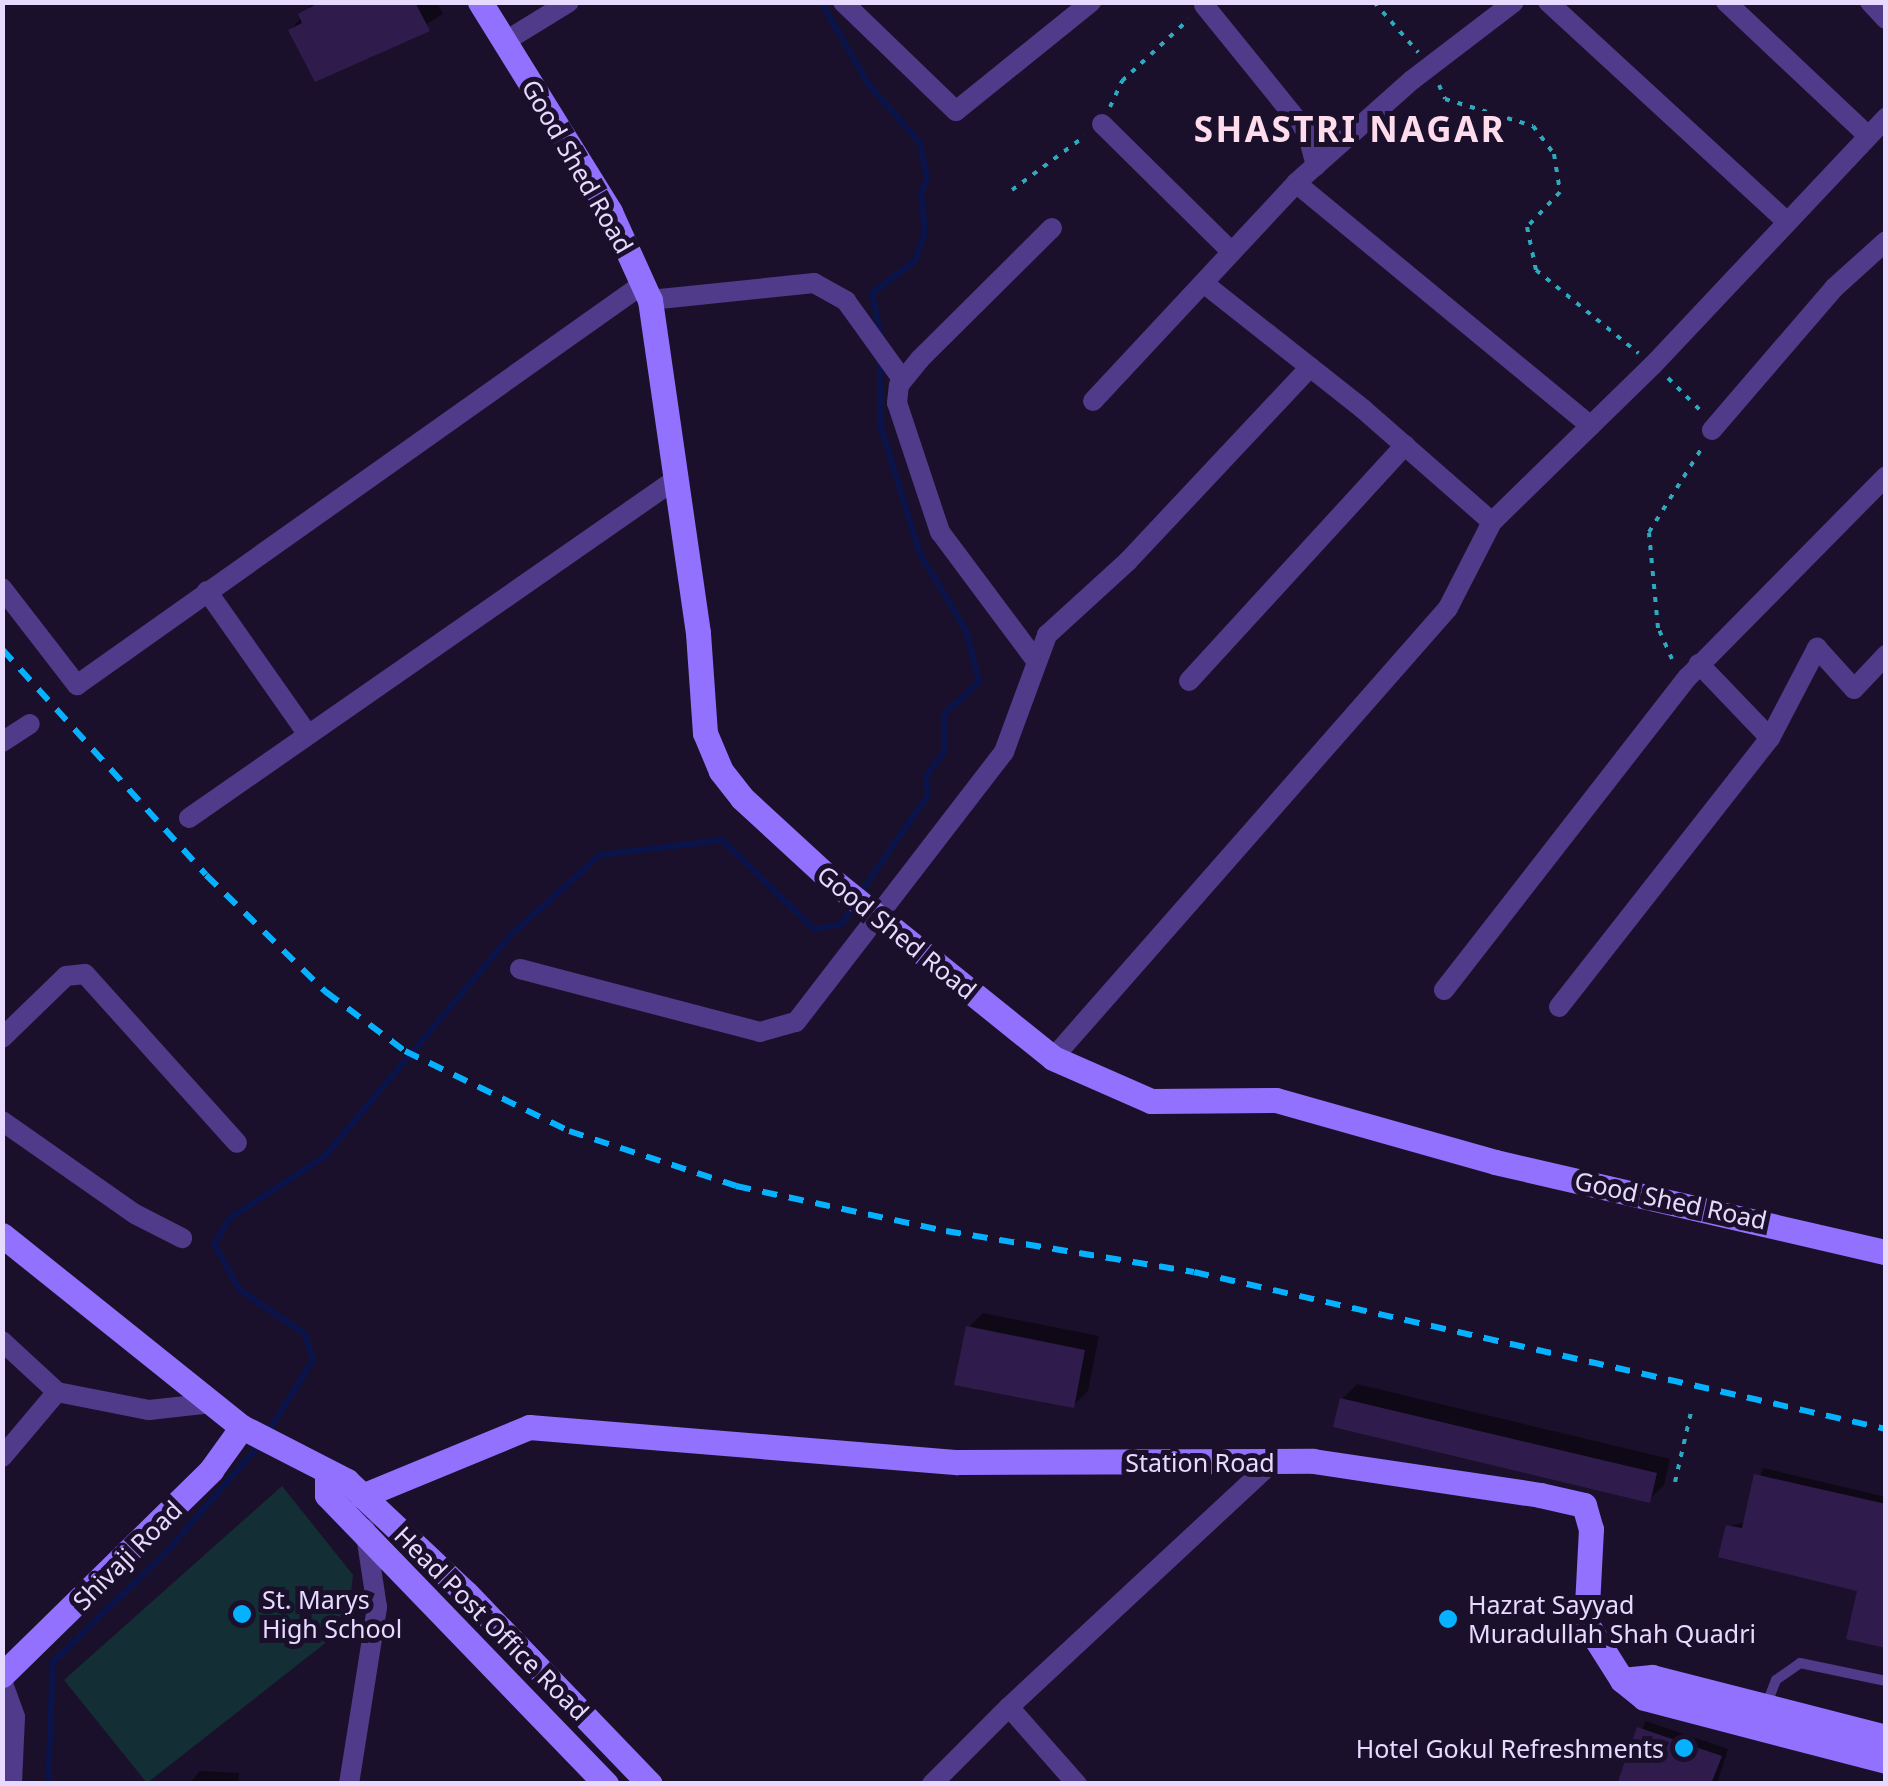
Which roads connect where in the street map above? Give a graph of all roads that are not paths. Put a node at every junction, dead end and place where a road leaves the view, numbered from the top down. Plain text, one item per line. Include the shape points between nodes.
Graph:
1 (480, 2) edge
2 (569, 2) edge
3 (843, 2) edge
4 (1091, 2) edge
5 (1514, 2) edge
6 (1548, 2) edge
7 (1726, 2) edge
8 (1870, 2) edge
9 (1204, 5) edge
10 (1886, 20) edge
11 (504, 42) junction
12 (1886, 118) edge
13 (1102, 124) road end
14 (1867, 135) junction
15 (1316, 166) junction
16 (1296, 184) junction
17 (1787, 222) junction
18 (1052, 228) dead end
19 (1886, 241) edge
20 (1231, 251) junction
21 (1206, 285) junction
22 (647, 292) junction
23 (1310, 367) junction
24 (902, 379) junction
25 (1093, 401) dead end
26 (1591, 426) junction
27 (1712, 430) road end
28 (1405, 445) junction
29 (1886, 476) edge
30 (676, 479) junction
31 (1492, 522) junction
32 (2, 588) edge
33 (207, 591) junction
34 (1886, 655) edge
35 (1034, 658) junction
36 (1699, 664) junction
37 (1188, 682) dead end
38 (30, 724) dead end
39 (306, 732) junction
40 (1770, 738) junction
41 (2, 742) edge
42 (189, 818) dead end
43 (862, 905) junction
44 (520, 969) dead end
45 (1444, 990) dead end
46 (1559, 1007) dead end
47 (2, 1038) edge
48 (1053, 1058) junction
49 (2, 1121) edge
50 (237, 1144) dead end
51 (2, 1235) edge
52 (182, 1238) dead end
53 (1886, 1252) edge
54 (2, 1341) edge
55 (57, 1392) junction
56 (212, 1403) junction
57 (250, 1430) junction
58 (2, 1457) edge
59 (1274, 1461) junction
60 (327, 1472) junction
61 (362, 1496) junction
62 (365, 1536) junction
63 (2, 1678) edge
64 (1886, 1680) edge
65 (1009, 1706) junction
66 (1762, 1719) junction
67 (1886, 1737) edge
68 (1886, 1761) edge
69 (12, 1784) edge
70 (349, 1784) edge
71 (606, 1784) edge
72 (650, 1784) edge
73 (932, 1784) edge
74 (1077, 1784) edge

1 - 11 street, Good Shed Road
2 - 11 street
3 - 4 street via 956,111
5 - 15 street
6 - 17 street
7 - 14 street
8 - 10 street
9 - 15 street via 1307,132
11 - 22 street, Good Shed Road via 610,212
12 - 14 street
13 - 20 street
14 - 17 street
15 - 16 street
16 - 20 street
16 - 26 street
17 - 26 street
18 - 24 street
19 - 27 street via 1834,288
20 - 21 street
21 - 23 street
21 - 25 street
22 - 24 street via 814,283 846,300
22 - 30 street, Good Shed Road
22 - 33 street
23 - 28 street
23 - 35 street via 1128,561 1080,599
24 - 35 street via 898,413 940,532
26 - 31 street
28 - 31 street
28 - 37 street
29 - 36 street
30 - 39 street
30 - 43 street, Good Shed Road via 710,746 742,798
31 - 48 street via 1448,608
32 - 33 street via 77,685
33 - 39 street
34 - 40 street via 1854,689 1817,648
35 - 43 street via 1004,752
36 - 40 street
36 - 45 street
38 - 41 street
39 - 42 street
40 - 46 street
43 - 44 street via 802,1015 781,1031 760,1032
43 - 48 street, Good Shed Road
47 - 50 street via 66,976 85,974
48 - 53 street, Good Shed Road via 1151,1101 1276,1100 1495,1162
49 - 52 street via 135,1214
51 - 56 street, Head Post Office Road
54 - 55 street
55 - 56 street via 149,1410
55 - 58 street
56 - 57 street, Head Post Office Road
57 - 60 street, Head Post Office Road
57 - 63 street, Shivaji Road
59 - 61 street, Station Road via 958,1462 529,1427
59 - 65 street
59 - 66 street, Station Road via 1313,1461 1584,1505 1591,1528 1586,1623 1622,1680 1644,1698
60 - 61 street, Head Post Office Road
60 - 62 street, Head Post Office Road via 327,1495
61 - 62 street
61 - 72 street, Head Post Office Road
62 - 70 street via 376,1607
62 - 71 street, Head Post Office Road
63 - 69 street via 14,1717
64 - 66 lane via 1800,1664 1776,1680
65 - 73 street
65 - 74 street
66 - 67 street
66 - 68 street, Station Road

